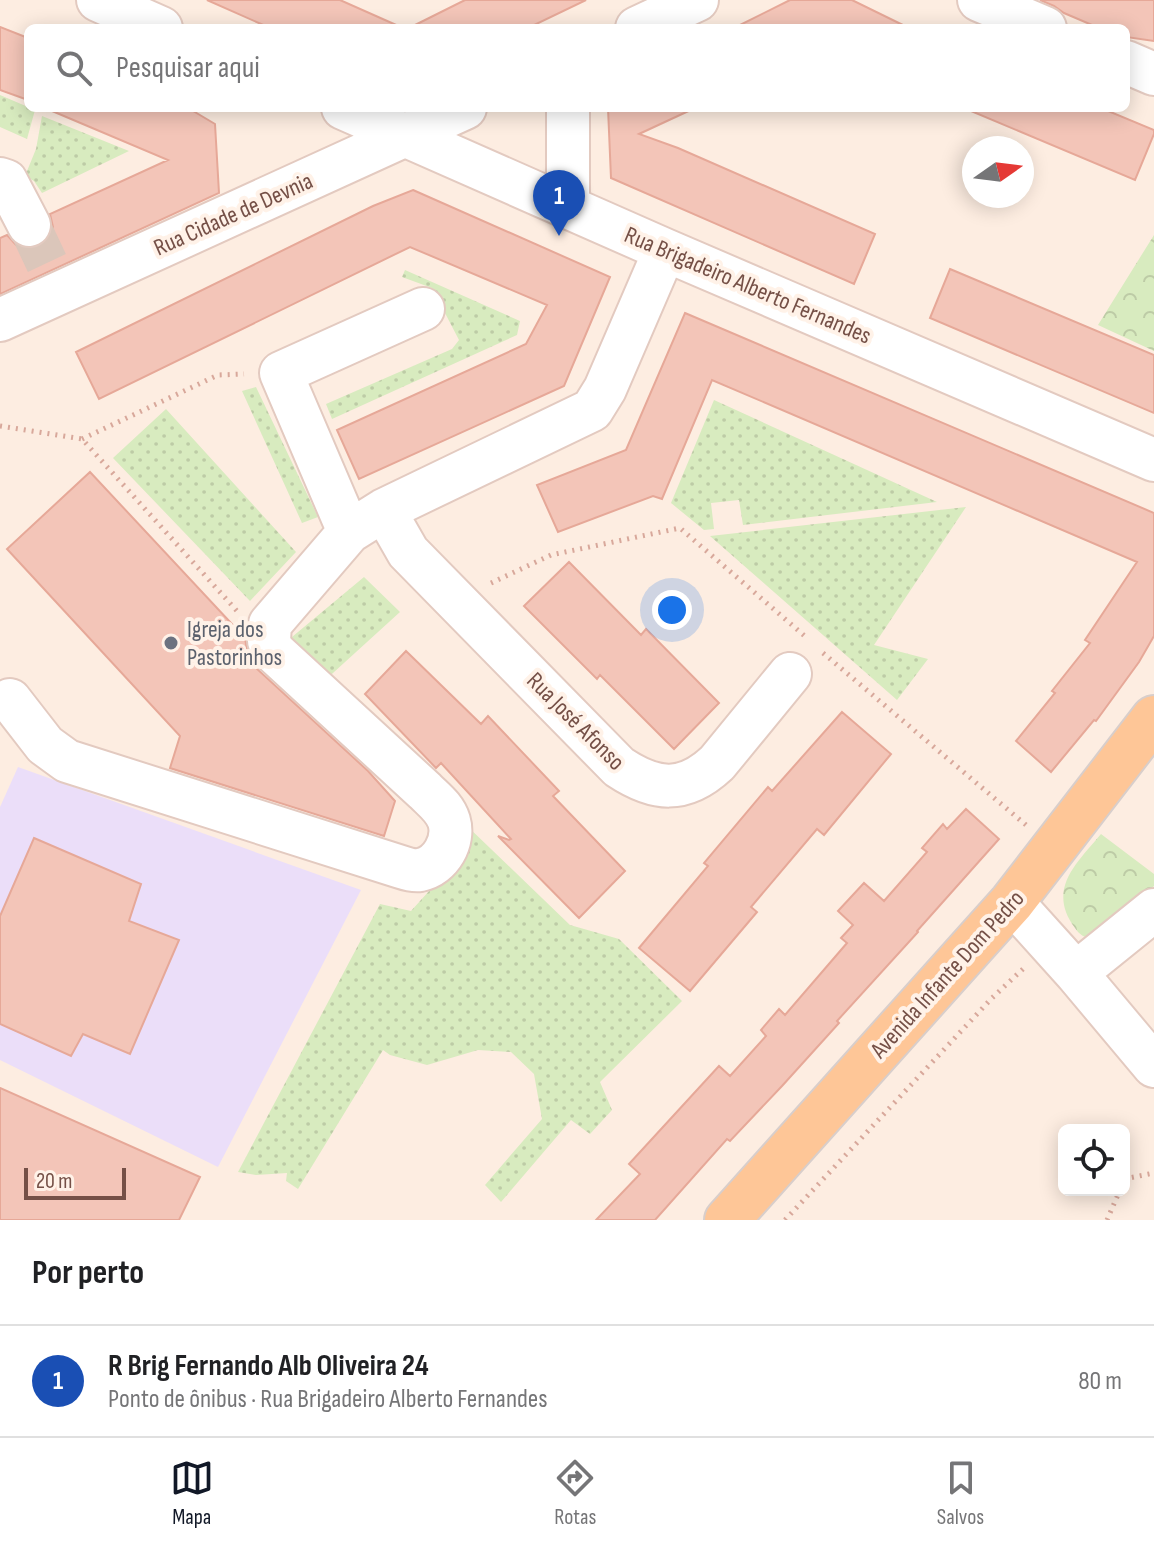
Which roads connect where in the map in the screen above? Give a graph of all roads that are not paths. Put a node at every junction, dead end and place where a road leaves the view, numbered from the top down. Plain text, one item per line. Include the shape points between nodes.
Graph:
1 (98, 0) edge
2 (697, 0) edge
3 (995, 3) edge
4 (152, 24) edge
5 (646, 24) edge
6 (1037, 24) edge
7 (1130, 64) edge
8 (1154, 74) edge
9 (352, 112) edge
10 (457, 112) edge
11 (568, 112) edge
12 (406, 136) junction
13 (0, 179) edge
14 (568, 207) junction
15 (29, 225) tunnel mouth
16 (665, 250) junction
17 (423, 309) dead end
18 (0, 320) edge
19 (1154, 460) edge
20 (384, 510) junction
21 (349, 532) junction
22 (790, 674) dead end
23 (3, 703) edge
24 (1154, 718) edge
25 (293, 859) dead end
26 (430, 867) junction
27 (1012, 902) junction
28 (1154, 910) edge
29 (1076, 973) junction
30 (1154, 1066) edge
31 (727, 1220) edge

1 - 4 street
2 - 5 street
3 - 6 street
7 - 8 street
9 - 12 street, Rua Brigadeiro Alberto Fernandes
10 - 12 street, Rua Cidade de Devnia
11 - 14 street
12 - 14 street, Rua Brigadeiro Alberto Fernandes
12 - 18 street, Rua Cidade de Devnia via 57,284
13 - 15 street via 6,181
14 - 16 street, Rua Brigadeiro Alberto Fernandes
16 - 19 street, Rua Brigadeiro Alberto Fernandes
16 - 20 street via 592,410
17 - 21 street via 281,373
20 - 21 street
20 - 22 street, Rua José Afonso via 408,552 619,767 653,785 673,786 704,776
21 - 26 street via 270,624 269,641 273,651 445,812 451,837 445,853
23 - 26 street via 67,761 401,867
24 - 27 main road, Avenida Infante Dom Pedro
25 - 26 street via 393,890 408,887
27 - 29 street
27 - 31 main road, Avenida Infante Dom Pedro
28 - 29 street
29 - 30 street

